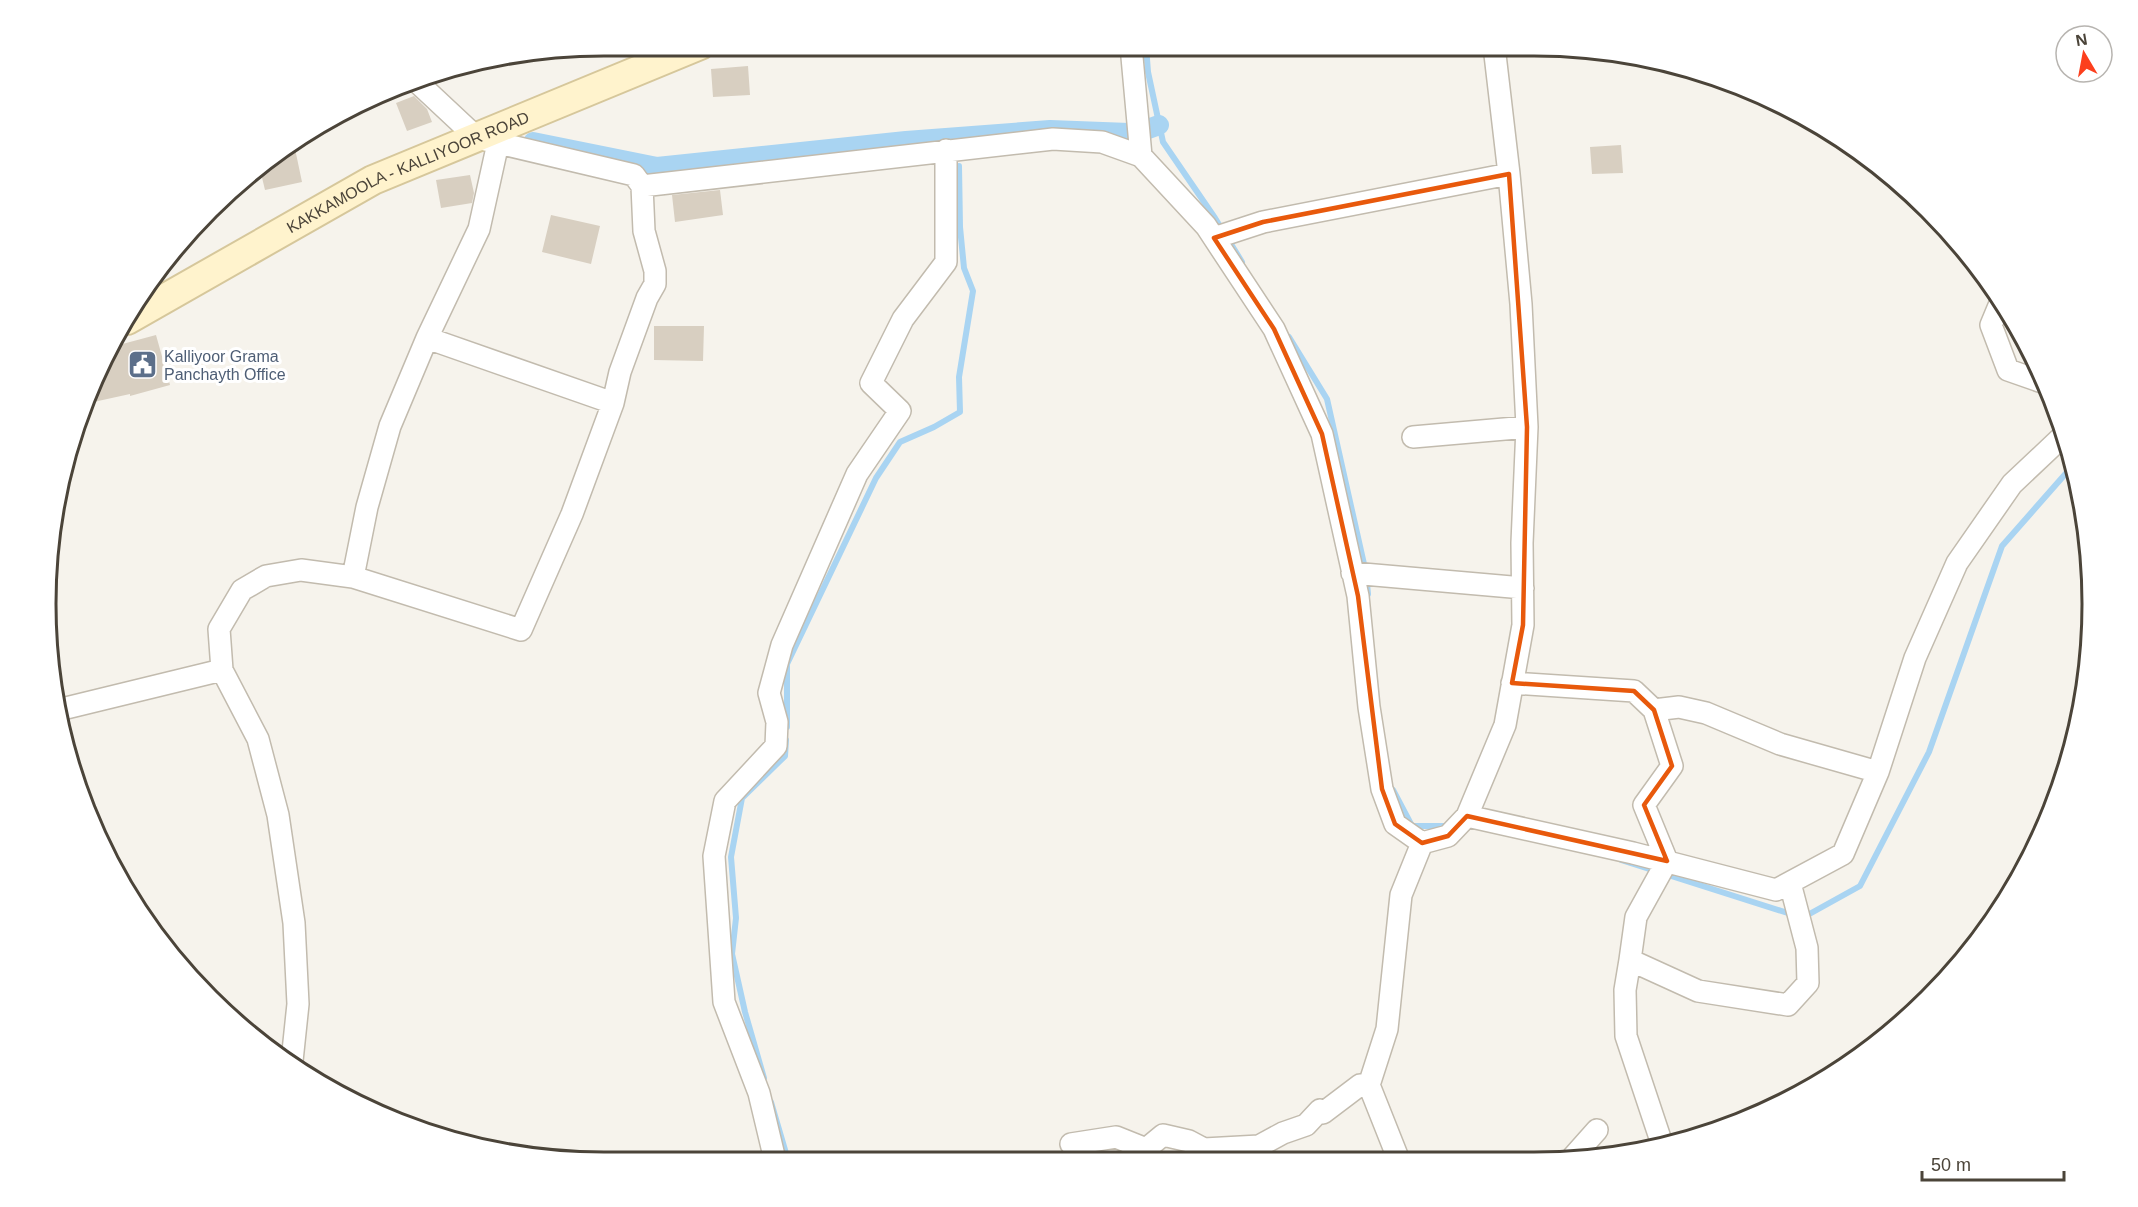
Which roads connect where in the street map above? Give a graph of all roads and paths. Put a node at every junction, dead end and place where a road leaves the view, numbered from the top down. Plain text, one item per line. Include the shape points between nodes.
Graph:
1 (676, 56) edge
2 (1132, 56) edge
3 (1495, 56) edge
4 (423, 87) edge
5 (488, 141) junction
6 (946, 150) junction
7 (1141, 156) junction
8 (1509, 174) junction
9 (642, 186) junction
10 (1215, 238) junction
11 (1997, 311) edge
12 (139, 313) edge
13 (427, 338) junction
14 (2034, 379) edge
15 (613, 403) junction
16 (1527, 427) junction
17 (1413, 437) dead end
18 (2057, 441) edge
19 (1353, 573) junction
20 (353, 577) junction
21 (1523, 588) junction
22 (222, 670) junction
23 (1512, 683) junction
24 (66, 708) edge
25 (1654, 710) junction
26 (1878, 772) junction
27 (1467, 816) junction
28 (1422, 843) junction
29 (1666, 862) junction
30 (1790, 883) junction
31 (1630, 960) junction
32 (293, 1054) edge
33 (1369, 1085) junction
34 (1597, 1130) dead end
35 (1660, 1137) edge
36 (1071, 1144) dead end
37 (1580, 1149) edge
38 (773, 1152) edge
39 (1202, 1152) edge
40 (1218, 1152) edge
41 (1396, 1152) edge

1 - 5 main road, KAKKAMOOLA - KALLIYOOR ROAD
2 - 7 street
3 - 8 street
4 - 5 street
5 - 9 street via 634,175
5 - 12 main road, KAKKAMOOLA - KALLIYOOR ROAD via 373,180
5 - 13 street via 479,229
6 - 7 street via 1053,139 1102,142
6 - 9 street
6 - 38 street via 946,262 903,319 871,383 900,411 857,474 782,645 769,693 777,722 776,746 725,801 714,856 724,1002 759,1093
7 - 10 street
8 - 10 street via 1263,222
8 - 16 street
9 - 15 street via 644,231 655,284 620,372
10 - 19 street via 1274,329 1322,434
11 - 14 street via 1991,326 2008,370
13 - 15 street
13 - 20 street via 390,426 367,507
15 - 20 street via 572,514 521,630
16 - 17 street
16 - 21 street
18 - 26 street via 2012,484 1957,563 1915,658
19 - 21 street
19 - 28 street via 1382,789 1395,824
20 - 22 street via 301,570 266,576 242,590 219,629
21 - 23 street via 1523,625
22 - 24 street
22 - 32 street via 258,739 278,815 294,923 298,1004
23 - 25 street via 1634,691
23 - 27 street via 1504,725
25 - 26 street via 1679,707 1706,713 1780,744
25 - 29 street via 1672,766 1644,805
26 - 30 street via 1843,854
27 - 28 street via 1448,836
27 - 29 street
28 - 33 street via 1401,895 1387,1029
29 - 30 street via 1776,890
29 - 31 street via 1636,917
30 - 31 street via 1807,948 1808,983 1788,1005 1698,991
31 - 35 street via 1625,990 1626,1036
33 - 40 street via 1360,1085 1323,1113 1320,1110 1306,1125 1259,1146
33 - 41 street
34 - 37 street
36 - 39 street via 1116,1137 1146,1149 1163,1135 1189,1141

